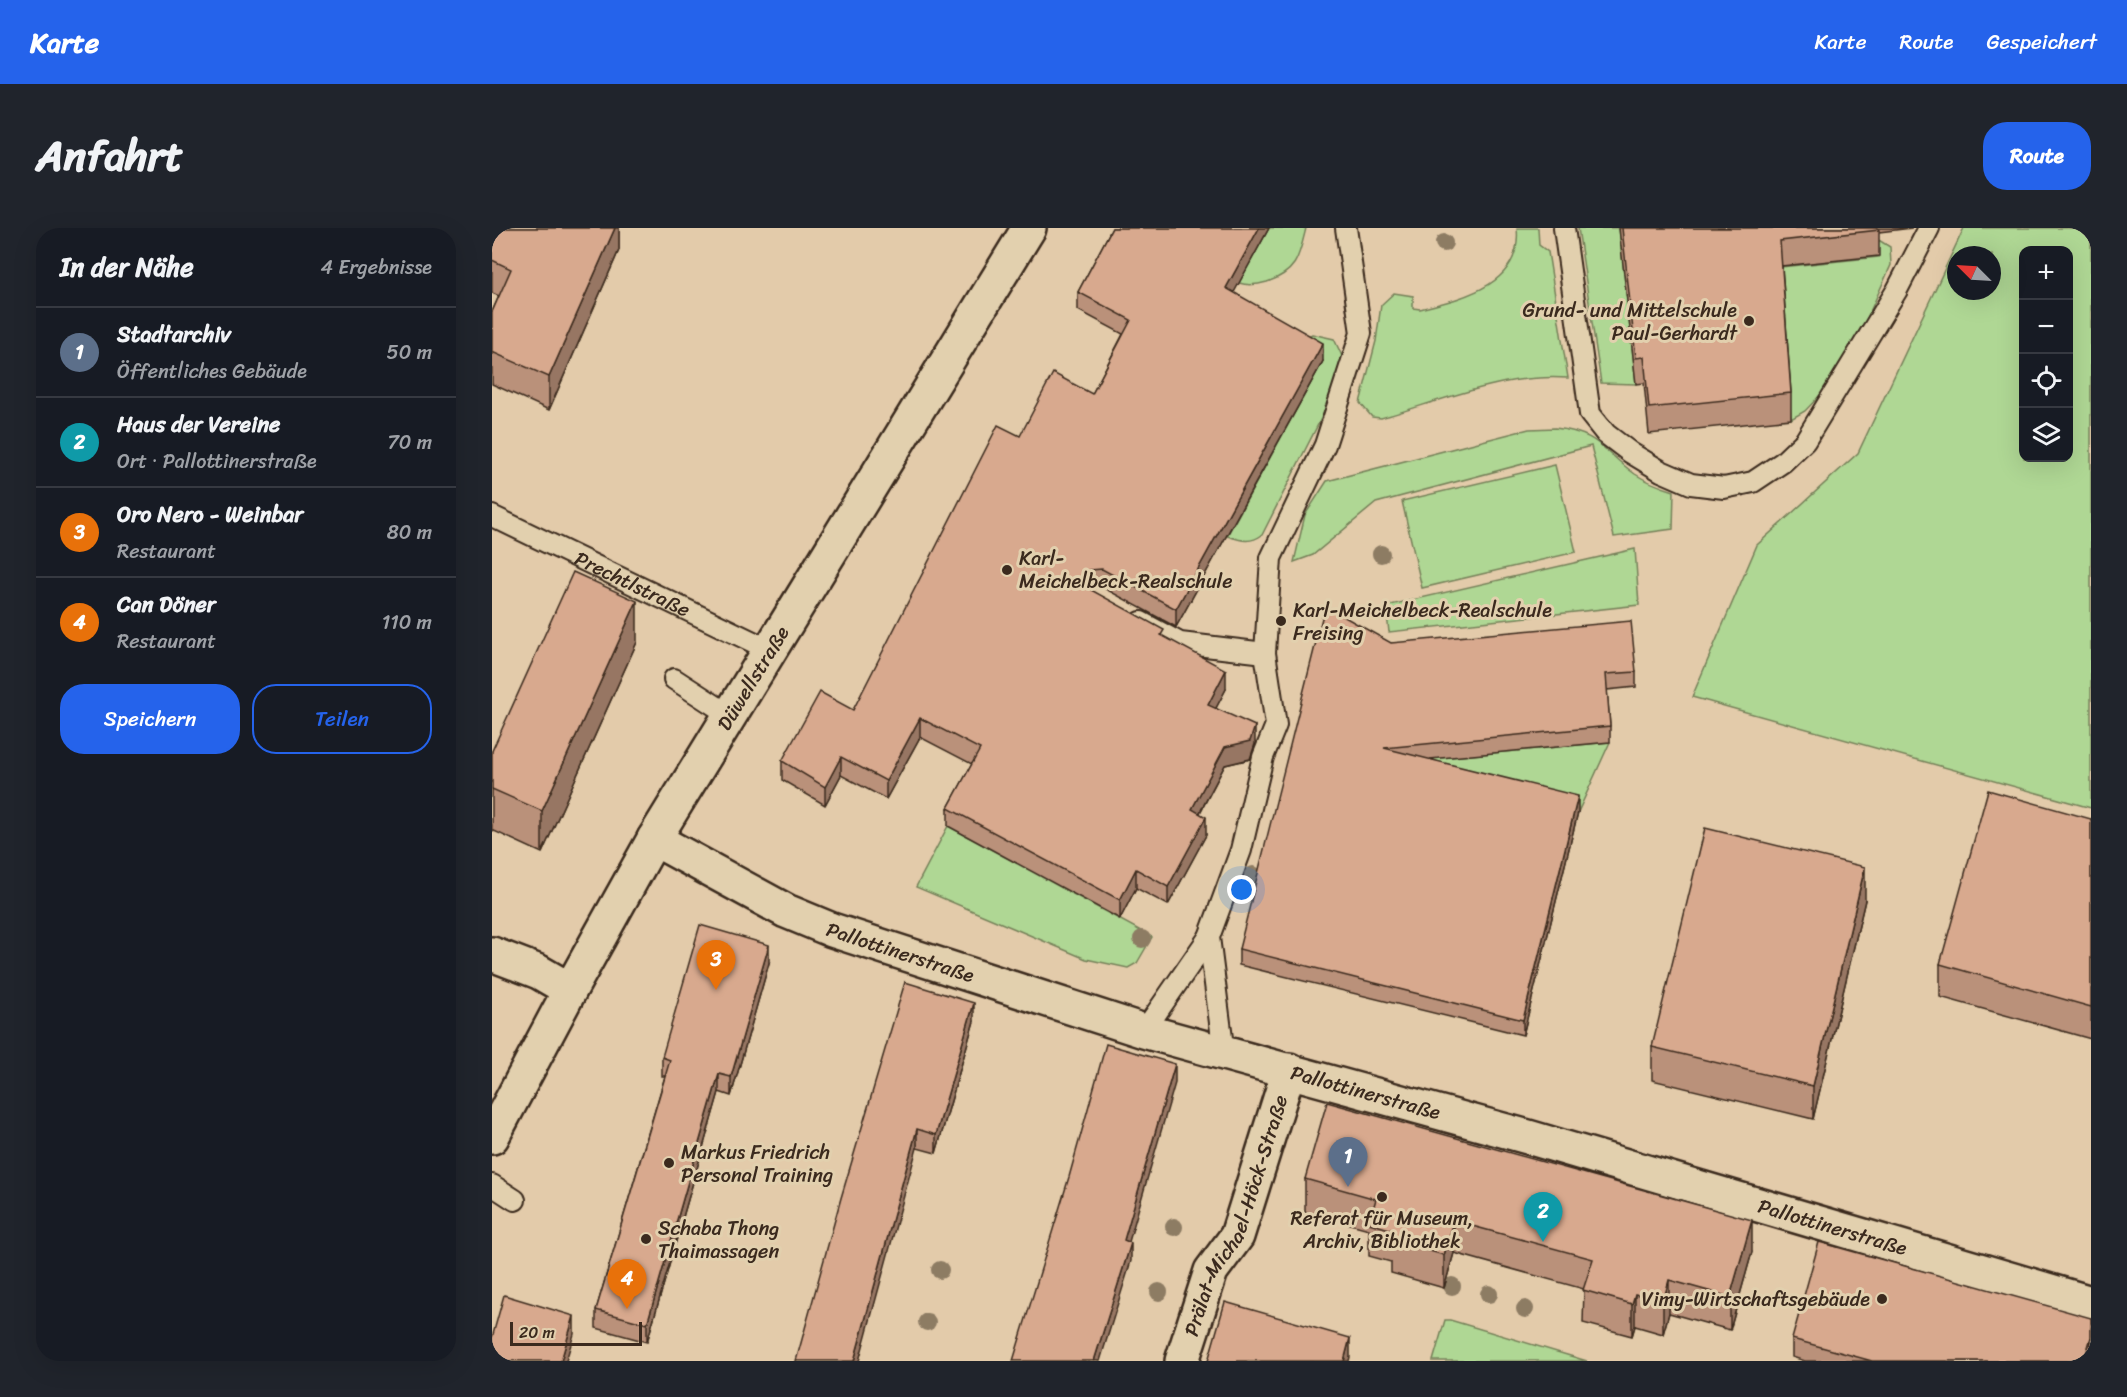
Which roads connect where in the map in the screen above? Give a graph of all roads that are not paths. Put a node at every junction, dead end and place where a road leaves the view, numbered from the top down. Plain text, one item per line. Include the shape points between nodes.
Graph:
1 (1029, 228) edge
2 (1346, 228) edge
3 (1564, 228) edge
4 (1929, 228) edge
5 (492, 516) edge
6 (1128, 615) edge
7 (772, 651) junction
8 (1265, 653) junction
9 (674, 679) dead end
10 (731, 716) junction
11 (654, 840) junction
12 (1209, 936) junction
13 (492, 954) edge
14 (570, 990) junction
15 (1144, 1031) junction
16 (1224, 1054) junction
17 (1289, 1070) junction
18 (492, 1137) edge
19 (492, 1185) edge
20 (515, 1200) dead end
21 (2091, 1303) edge
22 (1182, 1361) edge

1 - 7 street, Düwellstraße
2 - 8 lane via 1360,333 1324,445 1271,558
3 - 4 lane via 1590,414 1606,434 1661,471 1691,484 1724,488 1753,482 1805,441 1897,290
5 - 7 lane, Prechtlstraße
6 - 8 lane via 1180,642
7 - 10 street, Düwellstraße
8 - 12 lane via 1276,725 1263,757 1241,850
9 - 10 lane
10 - 11 street, Düwellstraße
11 - 14 street, Düwellstraße
11 - 15 street, Pallottinerstraße via 786,911 832,930
12 - 15 lane
12 - 16 lane
13 - 14 street via 539,972
14 - 18 street, Düwellstraße
15 - 16 street, Pallottinerstraße
16 - 17 street, Pallottinerstraße
17 - 21 street, Pallottinerstraße
17 - 22 street, Prälat-Michael-Höck-Straße via 1237,1236 1211,1271
19 - 20 lane

